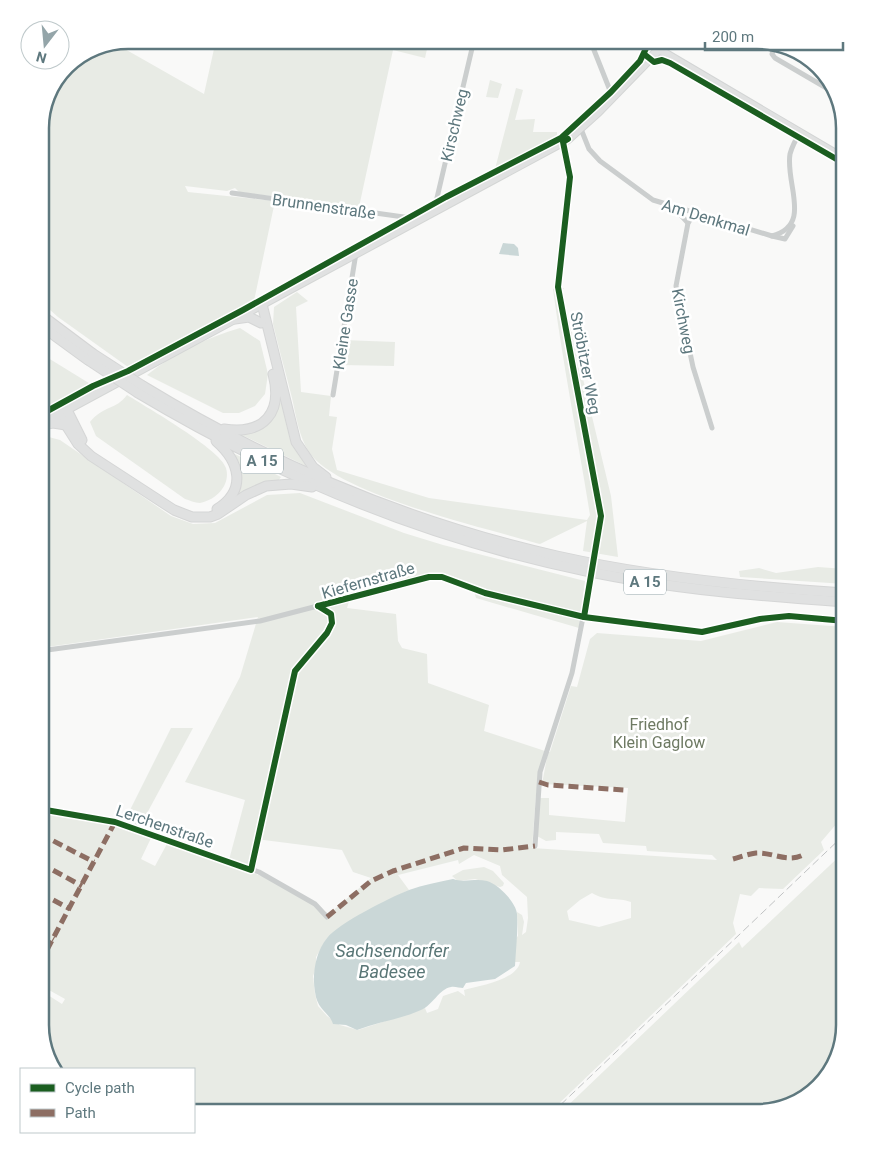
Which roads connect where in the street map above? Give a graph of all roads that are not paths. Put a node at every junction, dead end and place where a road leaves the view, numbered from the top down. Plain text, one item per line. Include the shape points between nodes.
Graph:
1 (472, 49) edge
2 (594, 49) edge
3 (659, 49) joint
4 (773, 50) edge
5 (825, 88) edge
6 (613, 98) junction
7 (581, 129) junction
8 (800, 133) junction
9 (564, 142) junction
10 (836, 154) edge
11 (232, 193) dead end
12 (440, 209) junction
13 (675, 209) junction
14 (694, 214) junction
15 (414, 223) junction
16 (688, 223) junction
17 (356, 254) junction
18 (259, 306) junction
19 (235, 319) junction
20 (49, 322) edge
21 (261, 323) junction
22 (49, 331) edge
23 (90, 356) junction
24 (141, 389) junction
25 (333, 395) dead end
26 (63, 412) junction
27 (49, 420) edge
28 (49, 424) edge
29 (66, 425) junction
30 (216, 428) junction
31 (712, 428) dead end
32 (205, 431) junction
33 (338, 486) junction
34 (320, 487) junction
35 (836, 592) edge
36 (836, 601) edge
37 (318, 606) junction
38 (584, 617) junction
39 (836, 620) edge
40 (49, 650) edge
41 (49, 811) edge
42 (535, 846) dead end
43 (251, 870) junction
44 (327, 917) dead end

1 - 12 street, Kirschweg via 436,202
2 - 6 street
3 - 6 main road
3 - 8 main road
4 - 5 street via 775,58
6 - 7 main road
7 - 9 main road
7 - 13 street, Am Denkmal via 589,148 600,161 653,200
8 - 10 main road
8 - 14 street, Am Denkmal via 790,157 794,203 793,228 788,237 781,239
9 - 12 main road
9 - 38 street, Ströbitzer Weg, bridge via 570,177 558,287 601,516
11 - 15 street, Brunnenstraße via 411,218
12 - 15 main road
13 - 14 street, Am Denkmal
13 - 16 street
14 - 16 street, Kirchweg
15 - 17 main road
16 - 31 street, Kirchweg via 676,286 693,367
17 - 18 main road
17 - 25 street, Kleine Gasse
18 - 19 main road
18 - 21 highway
18 - 33 highway via 296,442 313,467
19 - 21 highway via 248,317
19 - 26 main road
20 - 23 highway, A 15
21 - 30 highway via 275,381 275,405 258,426 240,432
22 - 23 highway, A 15
23 - 24 highway, A 15, bridge
24 - 30 highway, A 15
24 - 32 highway, A 15
26 - 27 main road
26 - 29 highway
26 - 32 highway via 87,447 177,506 194,512 209,511 223,505 234,492 236,483 235,465 230,455
28 - 29 highway
29 - 34 highway via 78,444 91,456 174,510 192,517 218,514 266,486
30 - 33 highway, A 15
32 - 34 highway, A 15
33 - 35 highway, A 15 via 449,527 558,556 668,576
34 - 36 highway, A 15 via 371,509 470,542 586,571 668,586
37 - 38 street, Kiefernstraße via 442,576 485,593
37 - 40 street, Kiefernstraße via 260,621
37 - 43 street, Kiefernstraße via 331,614 332,623 327,634 295,671
38 - 39 street, Kiefernstraße via 702,632 789,616
38 - 42 street via 572,673 540,772
41 - 43 street, Lerchenstraße via 115,822
43 - 44 street, Lerchenstraße via 293,890 315,904

